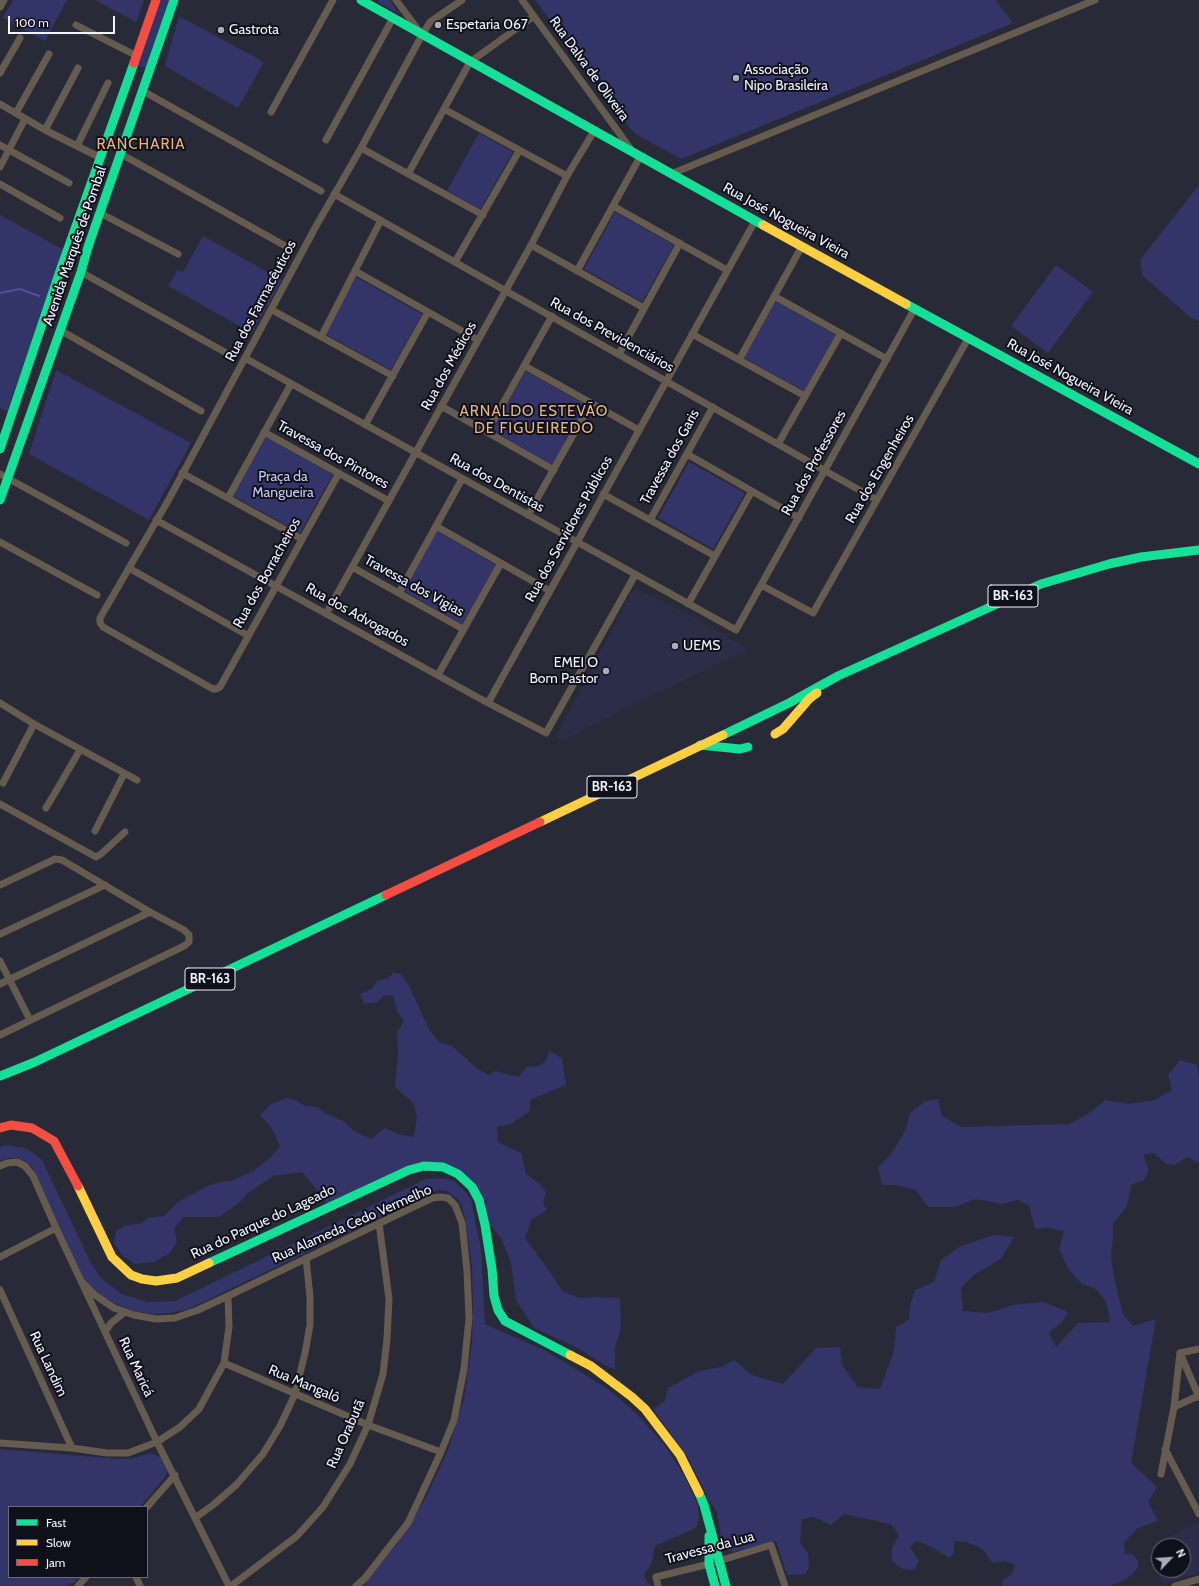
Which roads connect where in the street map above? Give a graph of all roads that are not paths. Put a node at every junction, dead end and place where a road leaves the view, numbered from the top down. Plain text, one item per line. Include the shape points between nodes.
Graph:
1 (4, 0) edge
2 (156, 0) edge
3 (174, 0) edge
4 (334, 0) edge
5 (396, 0) edge
6 (462, 0) edge
7 (522, 0) edge
8 (1094, 0) edge
9 (365, 1) edge
10 (0, 7) edge
11 (534, 16) junction
12 (393, 18) junction
13 (76, 25) dead end
14 (422, 35) junction
15 (20, 38) dead end
16 (49, 54) dead end
17 (137, 56) junction
18 (470, 62) junction
19 (78, 68) dead end
20 (132, 69) junction
21 (0, 73) edge
22 (148, 75) junction
23 (108, 83) dead end
24 (143, 91) junction
25 (0, 104) edge
26 (444, 109) junction
27 (271, 112) dead end
28 (16, 113) junction
29 (25, 119) junction
30 (45, 130) junction
31 (594, 131) junction
32 (326, 140) dead end
33 (0, 145) edge
34 (77, 146) junction
35 (361, 148) junction
36 (9, 150) junction
37 (519, 151) junction
38 (121, 154) junction
39 (637, 155) junction
40 (101, 158) junction
41 (0, 167) edge
42 (408, 174) junction
43 (671, 174) junction
44 (567, 176) junction
45 (69, 183) dead end
46 (0, 184) edge
47 (321, 191) dead end
48 (334, 194) junction
49 (613, 206) junction
50 (100, 213) junction
51 (483, 214) junction
52 (60, 218) dead end
53 (381, 220) junction
54 (754, 220) junction
55 (72, 237) junction
56 (680, 243) junction
57 (531, 245) junction
58 (802, 246) junction
59 (88, 247) junction
60 (289, 248) dead end
61 (178, 254) dead end
62 (455, 262) junction
63 (727, 270) junction
64 (577, 271) junction
65 (81, 272) junction
66 (355, 272) junction
67 (506, 290) junction
68 (774, 296) junction
69 (644, 308) junction
70 (915, 308) junction
71 (272, 310) junction
72 (428, 312) junction
73 (552, 316) junction
74 (60, 330) junction
75 (841, 333) junction
76 (692, 334) junction
77 (321, 337) junction
78 (969, 337) junction
79 (478, 340) junction
80 (619, 354) junction
81 (230, 355) dead end
82 (245, 358) junction
83 (887, 359) junction
84 (739, 360) junction
85 (525, 366) junction
86 (393, 376) junction
87 (666, 381) junction
88 (292, 384) junction
89 (806, 396) junction
90 (591, 403) junction
91 (441, 406) junction
92 (713, 407) junction
93 (201, 411) dead end
94 (365, 425) junction
95 (639, 430) junction
96 (264, 432) junction
97 (487, 432) junction
98 (778, 444) junction
99 (0, 449) edge
100 (415, 453) junction
101 (686, 454) junction
102 (1199, 464) edge
103 (554, 470) junction
104 (825, 470) junction
105 (182, 473) junction
106 (339, 473) junction
107 (4, 476) edge
108 (462, 479) junction
109 (752, 491) junction
110 (603, 494) junction
111 (228, 498) junction
112 (0, 500) edge
113 (877, 500) junction
114 (389, 501) junction
115 (528, 515) junction
116 (799, 518) junction
117 (156, 520) junction
118 (650, 520) junction
119 (436, 526) junction
120 (302, 539) junction
121 (0, 542) edge
122 (577, 542) junction
123 (126, 544) dead end
124 (1199, 550) edge
125 (715, 556) junction
126 (501, 563) junction
127 (352, 567) junction
128 (129, 568) junction
129 (635, 575) junction
130 (276, 585) junction
131 (761, 585) junction
132 (550, 591) junction
133 (399, 593) junction
134 (97, 595) dead end
135 (688, 604) junction
136 (326, 614) junction
137 (464, 629) junction
138 (736, 630) joint
139 (248, 635) junction
140 (438, 675) junction
141 (838, 676) junction
142 (220, 687) joint
143 (0, 703) edge
144 (488, 703) junction
145 (34, 724) junction
146 (775, 734) dead end
147 (700, 745) junction
148 (748, 747) dead end
149 (80, 750) junction
150 (124, 774) junction
151 (137, 780) dead end
152 (3, 783) dead end
153 (0, 804) edge
154 (46, 808) dead end
155 (95, 831) dead end
156 (125, 832) dead end
157 (0, 885) edge
158 (105, 885) junction
159 (150, 912) junction
160 (0, 934) edge
161 (0, 961) edge
162 (9, 980) junction
163 (0, 984) edge
164 (30, 1020) junction
165 (0, 1035) edge
166 (36, 1062) junction
167 (0, 1076) edge
168 (0, 1084) edge
169 (0, 1128) edge
170 (0, 1166) edge
171 (379, 1223) junction
172 (56, 1228) junction
173 (0, 1257) edge
174 (306, 1258) junction
175 (81, 1281) junction
176 (0, 1290) edge
177 (228, 1296) junction
178 (125, 1312) junction
179 (105, 1332) junction
180 (1199, 1350) edge
181 (1180, 1353) junction
182 (224, 1364) junction
183 (295, 1394) junction
184 (1199, 1397) edge
185 (1174, 1407) junction
186 (368, 1426) junction
187 (157, 1442) junction
188 (0, 1443) edge
189 (72, 1448) junction
190 (1165, 1449) junction
191 (441, 1452) junction
192 (1161, 1474) dead end
193 (175, 1475) junction
194 (148, 1506) edge
195 (1199, 1514) edge
196 (195, 1518) junction
197 (709, 1526) junction
198 (718, 1561) junction
199 (708, 1564) junction
200 (85, 1578) edge
201 (1199, 1579) edge
202 (78, 1586) edge
203 (230, 1586) edge
204 (356, 1586) edge
205 (658, 1586) edge
206 (715, 1586) edge
207 (726, 1586) edge
208 (785, 1586) edge
209 (1175, 1586) edge

1 - 10 street
2 - 17 main road, Avenida Marquês de Pombal
3 - 22 main road, Avenida Marquês de Pombal
4 - 27 street
5 - 14 street
6 - 14 street, Rua dos Farmacêuticos via 430,22
7 - 11 street, Rua Dalva de Oliveira
8 - 43 street
9 - 12 main road, Rua José Nogueira Vieira
11 - 18 street
11 - 39 street, Rua Dalva de Oliveira
12 - 14 main road, Rua José Nogueira Vieira
12 - 32 street
13 - 17 street
14 - 18 main road, Rua José Nogueira Vieira
14 - 35 street, Rua dos Farmacêuticos
15 - 21 street
16 - 28 street
17 - 20 main road, Avenida Marquês de Pombal
18 - 26 street
18 - 31 main road, Rua José Nogueira Vieira
19 - 30 street
20 - 22 main road
20 - 40 main road, Avenida Marquês de Pombal
22 - 24 main road, Avenida Marquês de Pombal
23 - 34 street
24 - 38 main road, Avenida Marquês de Pombal
24 - 47 street
25 - 28 street
26 - 37 street
26 - 42 street
28 - 29 street
29 - 30 street
29 - 36 street
30 - 34 street
31 - 39 main road, Rua José Nogueira Vieira
31 - 44 street, Rua dos Médicos
33 - 36 street
34 - 40 street
35 - 42 street
35 - 48 street, Rua dos Farmacêuticos
36 - 41 street
36 - 45 street
37 - 44 street
37 - 51 street
38 - 50 main road, Avenida Marquês de Pombal
38 - 60 street
39 - 43 main road, Rua José Nogueira Vieira
39 - 49 street
40 - 55 main road, Avenida Marquês de Pombal
42 - 51 street
43 - 54 main road, Rua José Nogueira Vieira
44 - 57 street, Rua dos Médicos
46 - 52 street
48 - 53 street, Rua dos Previdenciários
48 - 71 street, Rua dos Farmacêuticos
49 - 56 street
49 - 64 street
50 - 59 main road, Avenida Marquês de Pombal
50 - 61 street
51 - 62 street
53 - 62 street, Rua dos Previdenciários
53 - 66 street
54 - 58 main road, Rua José Nogueira Vieira
54 - 63 street, Rua dos Servidores Públicos
55 - 59 main road
55 - 99 main road, Avenida Marquês de Pombal
56 - 63 street
56 - 69 street
57 - 64 street
57 - 67 street, Rua dos Médicos
58 - 68 street
58 - 70 main road, Rua José Nogueira Vieira
59 - 65 main road, Avenida Marquês de Pombal
62 - 67 street, Rua dos Previdenciários
63 - 76 street, Rua dos Servidores Públicos
64 - 69 street
65 - 74 main road, Avenida Marquês de Pombal
65 - 81 street
66 - 72 street
66 - 77 street
67 - 73 street, Rua dos Previdenciários
67 - 79 street, Rua dos Médicos
68 - 75 street
68 - 84 street
69 - 80 street
70 - 78 main road, Rua José Nogueira Vieira
70 - 83 street, Rua dos Professores
71 - 77 street
71 - 82 street, Rua dos Farmacêuticos
72 - 79 street
72 - 86 street
73 - 80 street, Rua dos Previdenciários
73 - 85 street
74 - 93 street
74 - 107 main road, Avenida Marquês de Pombal
75 - 83 street
75 - 89 street
76 - 84 street
76 - 87 street, Rua dos Servidores Públicos
77 - 86 street
78 - 102 main road, Rua José Nogueira Vieira
78 - 113 street, Rua dos Engenheiros
79 - 91 street, Rua dos Médicos
80 - 87 street, Rua dos Previdenciários
82 - 88 street, Rua dos Dentistas
82 - 105 street, Rua dos Farmacêuticos
83 - 104 street, Rua dos Professores
84 - 89 street
85 - 90 street
85 - 97 street
86 - 94 street
87 - 92 street, Rua dos Previdenciários
87 - 95 street, Rua dos Servidores Públicos
88 - 94 street, Rua dos Dentistas
88 - 96 street
89 - 98 street
90 - 95 street
90 - 103 street
91 - 97 street
91 - 100 street, Rua dos Médicos
92 - 98 street, Rua dos Previdenciários
92 - 101 street, Travessa dos Garis
94 - 100 street, Rua dos Dentistas
95 - 110 street, Rua dos Servidores Públicos
96 - 106 street, Travessa dos Pintores
96 - 111 street
97 - 103 street
98 - 104 street, Rua dos Previdenciários
100 - 108 street, Rua dos Dentistas
100 - 114 street, Rua dos Médicos
101 - 109 street
101 - 118 street, Travessa dos Garis
103 - 115 street
104 - 113 street, Rua dos Previdenciários
104 - 116 street, Rua dos Professores
105 - 111 street
105 - 117 street, Rua dos Farmacêuticos
106 - 114 street, Travessa dos Pintores
106 - 120 street, Rua dos Borracheiros
107 - 112 main road, Avenida Marquês de Pombal
107 - 123 street
108 - 115 street, Rua dos Dentistas
108 - 119 street
109 - 116 street
109 - 125 street
110 - 118 street
110 - 122 street, Rua dos Servidores Públicos
111 - 120 street
113 - 131 street, Rua dos Engenheiros via 813,614
114 - 127 street, Rua dos Médicos
115 - 122 street, Rua dos Dentistas
116 - 131 street, Rua dos Professores
117 - 128 street, Rua dos Farmacêuticos
117 - 130 street, Rua dos Advogados
118 - 125 street
119 - 126 street
119 - 133 street
120 - 130 street, Rua dos Borracheiros
121 - 134 street
122 - 129 street, Rua dos Dentistas
122 - 132 street, Rua dos Servidores Públicos
124 - 141 main road, BR-163 via 1141,557 1041,584
125 - 135 street
126 - 132 street
126 - 137 street
127 - 133 street, Travessa dos Vigias
127 - 136 street, Rua dos Médicos
128 - 139 street
128 - 142 street, Rua dos Farmacêuticos via 100,618 103,627 213,689
129 - 135 street, Rua dos Dentistas
129 - 144 street, Rua dos Advogados via 546,733
130 - 136 street, Rua dos Advogados
130 - 139 street, Rua dos Borracheiros
131 - 138 street, Rua dos Professores
132 - 144 street, Rua dos Servidores Públicos
133 - 137 street, Travessa dos Vigias
135 - 138 street, Rua dos Dentistas
136 - 140 street, Rua dos Advogados
137 - 140 street
139 - 142 street, Rua dos Borracheiros
140 - 144 street, Rua dos Advogados
141 - 146 main road via 810,698 783,729
141 - 147 main road, BR-163
143 - 145 street
145 - 149 street
145 - 152 street
147 - 148 main road via 740,749
147 - 166 main road, BR-163
149 - 150 street
149 - 154 street
150 - 151 street
150 - 155 street
153 - 156 street via 96,857
157 - 158 street via 55,859 62,860
158 - 159 street
158 - 160 street
159 - 162 street
159 - 164 street via 184,930 189,935 189,942
161 - 162 street
162 - 163 street
162 - 164 street
164 - 165 street
166 - 167 main road, BR-163
166 - 168 main road, BR-163
169 - 197 main road, Rua do Parque do Lageado via 11,1125 32,1128 54,1141 112,1257 131,1275 156,1281 177,1278 409,1170 424,1166 443,1167 458,1174 472,1186 479,1200 485,1225 494,1296 504,1321 592,1366 645,1409 680,1455 698,1490
170 - 172 street, Rua Maricá via 17,1162 26,1166
171 - 174 street, Rua Alameda Cedo Vermelho
171 - 186 street, Rua Orabutã via 389,1299 387,1339 383,1374
171 - 191 street, Rua Alameda Cedo Vermelho via 432,1198 440,1197 448,1198 455,1205 462,1223 467,1271 468,1326 464,1369 454,1420
172 - 173 street
172 - 175 street, Rua Maricá
174 - 177 street, Rua Alameda Cedo Vermelho
174 - 183 street via 310,1325 306,1353
175 - 178 street, Rua Alameda Cedo Vermelho via 95,1295
175 - 179 street, Rua Maricá
176 - 189 street, Rua Landim
177 - 178 street, Rua Alameda Cedo Vermelho via 175,1318 156,1319
177 - 182 street via 229,1327
178 - 179 street via 111,1323
179 - 187 street, Rua Maricá
180 - 181 street
181 - 184 street
181 - 185 street
182 - 183 street, Rua Mangalô
182 - 187 street via 198,1408 180,1427
183 - 186 street, Rua Mangalô
183 - 196 street via 263,1454 236,1485
184 - 185 street
185 - 190 street
186 - 191 street, Rua Mangalô
186 - 203 street, Rua Orabutã via 350,1464 323,1507 297,1536
187 - 189 street via 128,1453
187 - 193 street, Rua Maricá
188 - 189 street
190 - 192 street
190 - 195 street
191 - 204 street, Rua Alameda Cedo Vermelho via 408,1523
193 - 194 street
193 - 196 street, Rua Maricá
196 - 203 street, Rua Maricá
197 - 198 main road
197 - 199 main road
198 - 199 street, Travessa da Lua
198 - 207 main road
198 - 208 street, Travessa da Lua via 771,1545
199 - 205 street, Travessa da Lua via 656,1576
199 - 206 main road
200 - 202 street
201 - 209 street

